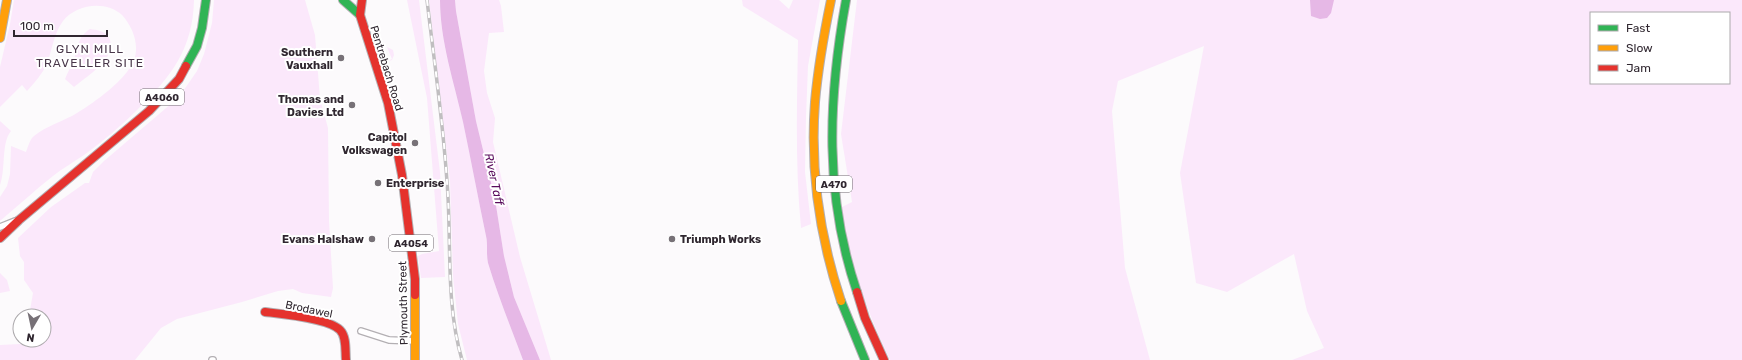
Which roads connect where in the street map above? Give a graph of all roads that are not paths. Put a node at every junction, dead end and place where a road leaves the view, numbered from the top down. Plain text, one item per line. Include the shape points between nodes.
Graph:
1 (7, 0) edge
2 (206, 0) edge
3 (343, 0) edge
4 (362, 0) edge
5 (831, 0) edge
6 (846, 0) edge
7 (360, 15) junction
8 (0, 38) edge
9 (394, 127) joint
10 (19, 220) junction
11 (0, 227) edge
12 (1, 237) edge
13 (265, 312) dead end
14 (361, 331) dead end
15 (415, 341) junction
16 (346, 360) edge
17 (415, 360) edge
18 (865, 360) edge
19 (884, 360) edge

1 - 8 main road
2 - 10 main road, A4060 via 197,46 179,79 149,111
3 - 7 main road, Pentrebach Road
4 - 7 main road, Pentrebach Road / A4054
5 - 18 main road, A470 via 817,76 815,172 831,268 844,309
6 - 19 main road, A470 via 838,42 832,112 834,190 861,310
7 - 9 main road, Pentrebach Road / A4054
9 - 15 main road, Plymouth Street / A4054 via 414,263
10 - 11 street
10 - 12 main road, A4060
13 - 16 main road, Brodawel via 316,320 335,326 342,335
14 - 15 street via 389,340
15 - 17 main road, Plymouth Street / A4054

